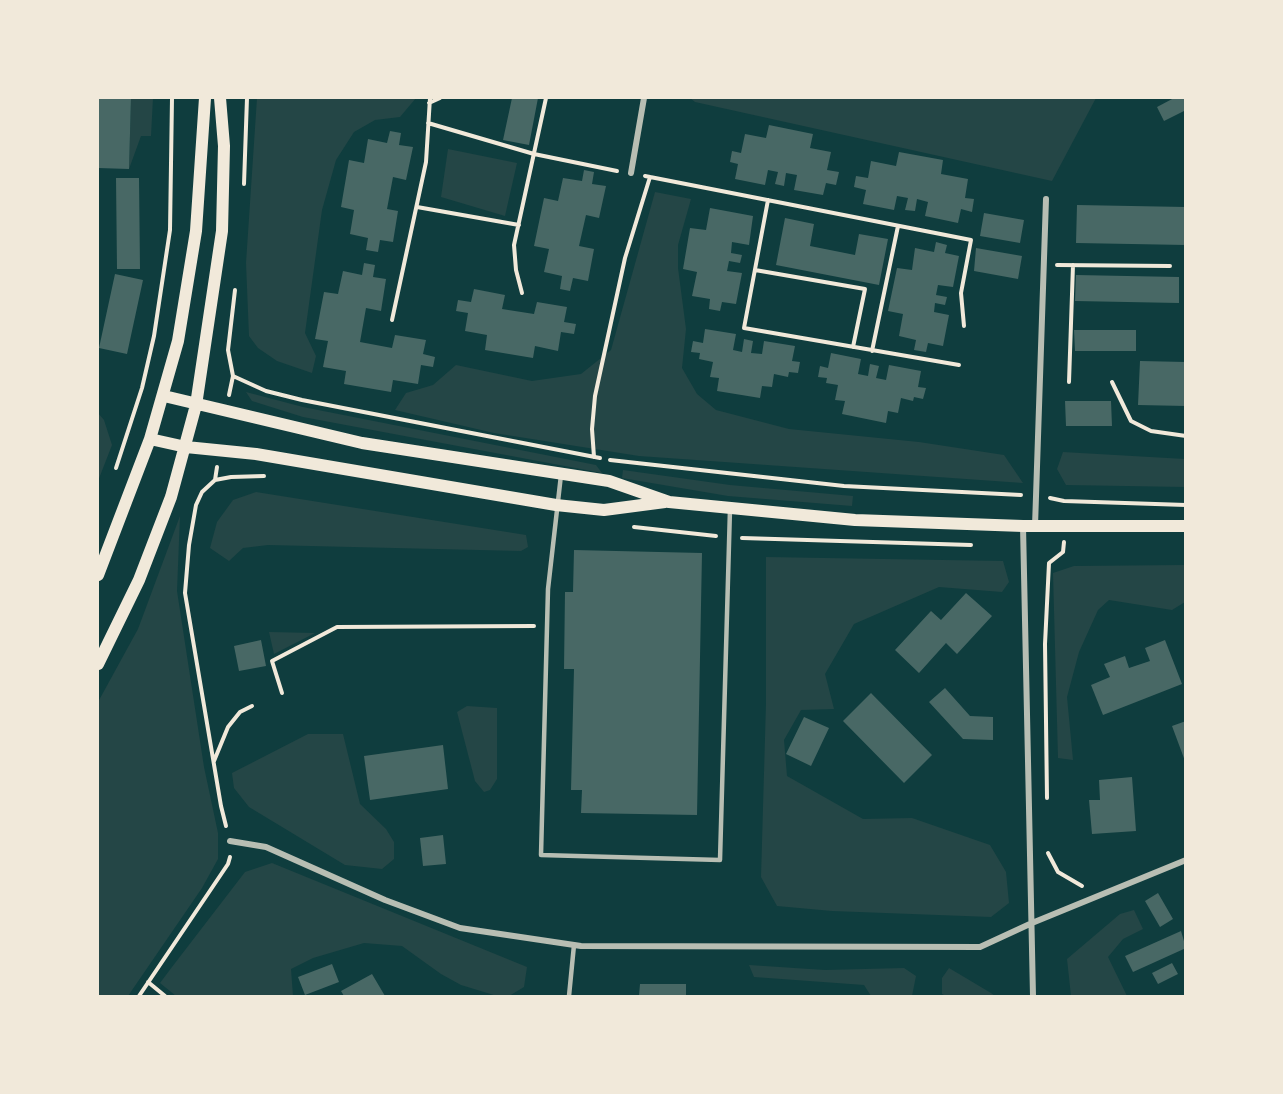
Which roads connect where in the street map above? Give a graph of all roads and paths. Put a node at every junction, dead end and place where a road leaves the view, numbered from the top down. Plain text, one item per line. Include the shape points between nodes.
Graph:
1 (172, 98) edge
2 (205, 98) edge
3 (220, 98) edge
4 (247, 98) edge
5 (430, 98) edge
6 (440, 98) edge
7 (546, 98) edge
8 (644, 98) edge
9 (429, 103) junction
10 (428, 123) junction
11 (534, 154) junction
12 (631, 173) junction
13 (650, 177) junction
14 (244, 188) dead end
15 (1046, 198) dead end
16 (768, 200) junction
17 (417, 207) junction
18 (519, 225) junction
19 (898, 226) junction
20 (1044, 265) junction
21 (1073, 265) junction
22 (1170, 266) dead end
23 (755, 270) junction
24 (236, 278) dead end
25 (522, 293) dead end
26 (392, 320) dead end
27 (964, 326) dead end
28 (853, 347) junction
29 (872, 351) junction
30 (959, 364) dead end
31 (233, 376) junction
32 (1069, 382) dead end
33 (1112, 382) dead end
34 (164, 396) junction
35 (196, 405) junction
36 (226, 412) junction
37 (1185, 436) edge
38 (150, 439) junction
39 (186, 447) junction
40 (220, 451) junction
41 (594, 457) junction
42 (561, 473) junction
43 (113, 478) dead end
44 (1036, 496) junction
45 (669, 502) junction
46 (556, 505) junction
47 (1185, 505) edge
48 (730, 508) junction
49 (1029, 526) junction
50 (1185, 526) edge
51 (1064, 552) dead end
52 (98, 575) edge
53 (547, 626) junction
54 (98, 664) edge
55 (282, 693) dead end
56 (252, 706) dead end
57 (213, 762) junction
58 (1047, 809) dead end
59 (230, 841) junction
60 (1047, 845) dead end
61 (1185, 860) edge
62 (1098, 896) junction
63 (1032, 922) junction
64 (574, 945) junction
65 (148, 982) junction
66 (139, 996) edge
67 (165, 996) edge
68 (569, 996) edge
69 (1033, 996) edge

1 - 43 path via 170,231 163,277 142,388
2 - 34 main road via 196,231
3 - 35 main road via 224,146 222,231
4 - 14 path
5 - 9 path
6 - 9 path
7 - 11 path
8 - 12 street
9 - 10 path
10 - 11 path
10 - 17 path via 426,162
11 - 12 path
11 - 18 path
12 - 13 path
13 - 16 path
13 - 41 path via 625,258 595,396
15 - 20 street
16 - 19 path
16 - 23 path
17 - 18 path
17 - 26 path
18 - 25 path via 514,245
19 - 27 path via 971,240 961,293
19 - 29 path
20 - 21 path
20 - 44 street
21 - 22 path
21 - 32 path
23 - 28 path via 744,328
23 - 28 path via 865,289
24 - 31 path via 228,350
28 - 29 path
29 - 30 path
31 - 36 path
31 - 41 path via 266,391 302,400
33 - 37 path via 1131,421 1151,431
34 - 35 main road
34 - 38 main road
35 - 36 main road
35 - 39 main road
36 - 42 main road via 362,443
38 - 39 main road
38 - 52 main road
39 - 40 main road
39 - 54 main road via 139,580
40 - 46 main road
40 - 57 path via 214,480 202,492 196,506 185,593
41 - 44 path via 844,486
42 - 45 main road via 609,481
42 - 46 lane
44 - 47 path via 1064,501
44 - 49 street
45 - 46 main road via 604,510
45 - 48 main road
46 - 53 lane
48 - 49 main road via 855,520
48 - 53 lane via 720,860 541,855
49 - 50 main road
49 - 63 street
51 - 58 path via 1049,563 1045,644
53 - 55 path via 337,627 272,662
56 - 57 path via 240,712 228,728
57 - 59 path
59 - 64 street via 266,847 385,900 460,928
59 - 65 path via 228,864
60 - 62 path via 1048,856 1058,872
61 - 62 street
62 - 63 street
63 - 64 street via 980,946
63 - 69 street
64 - 68 lane
65 - 66 path
65 - 67 path

